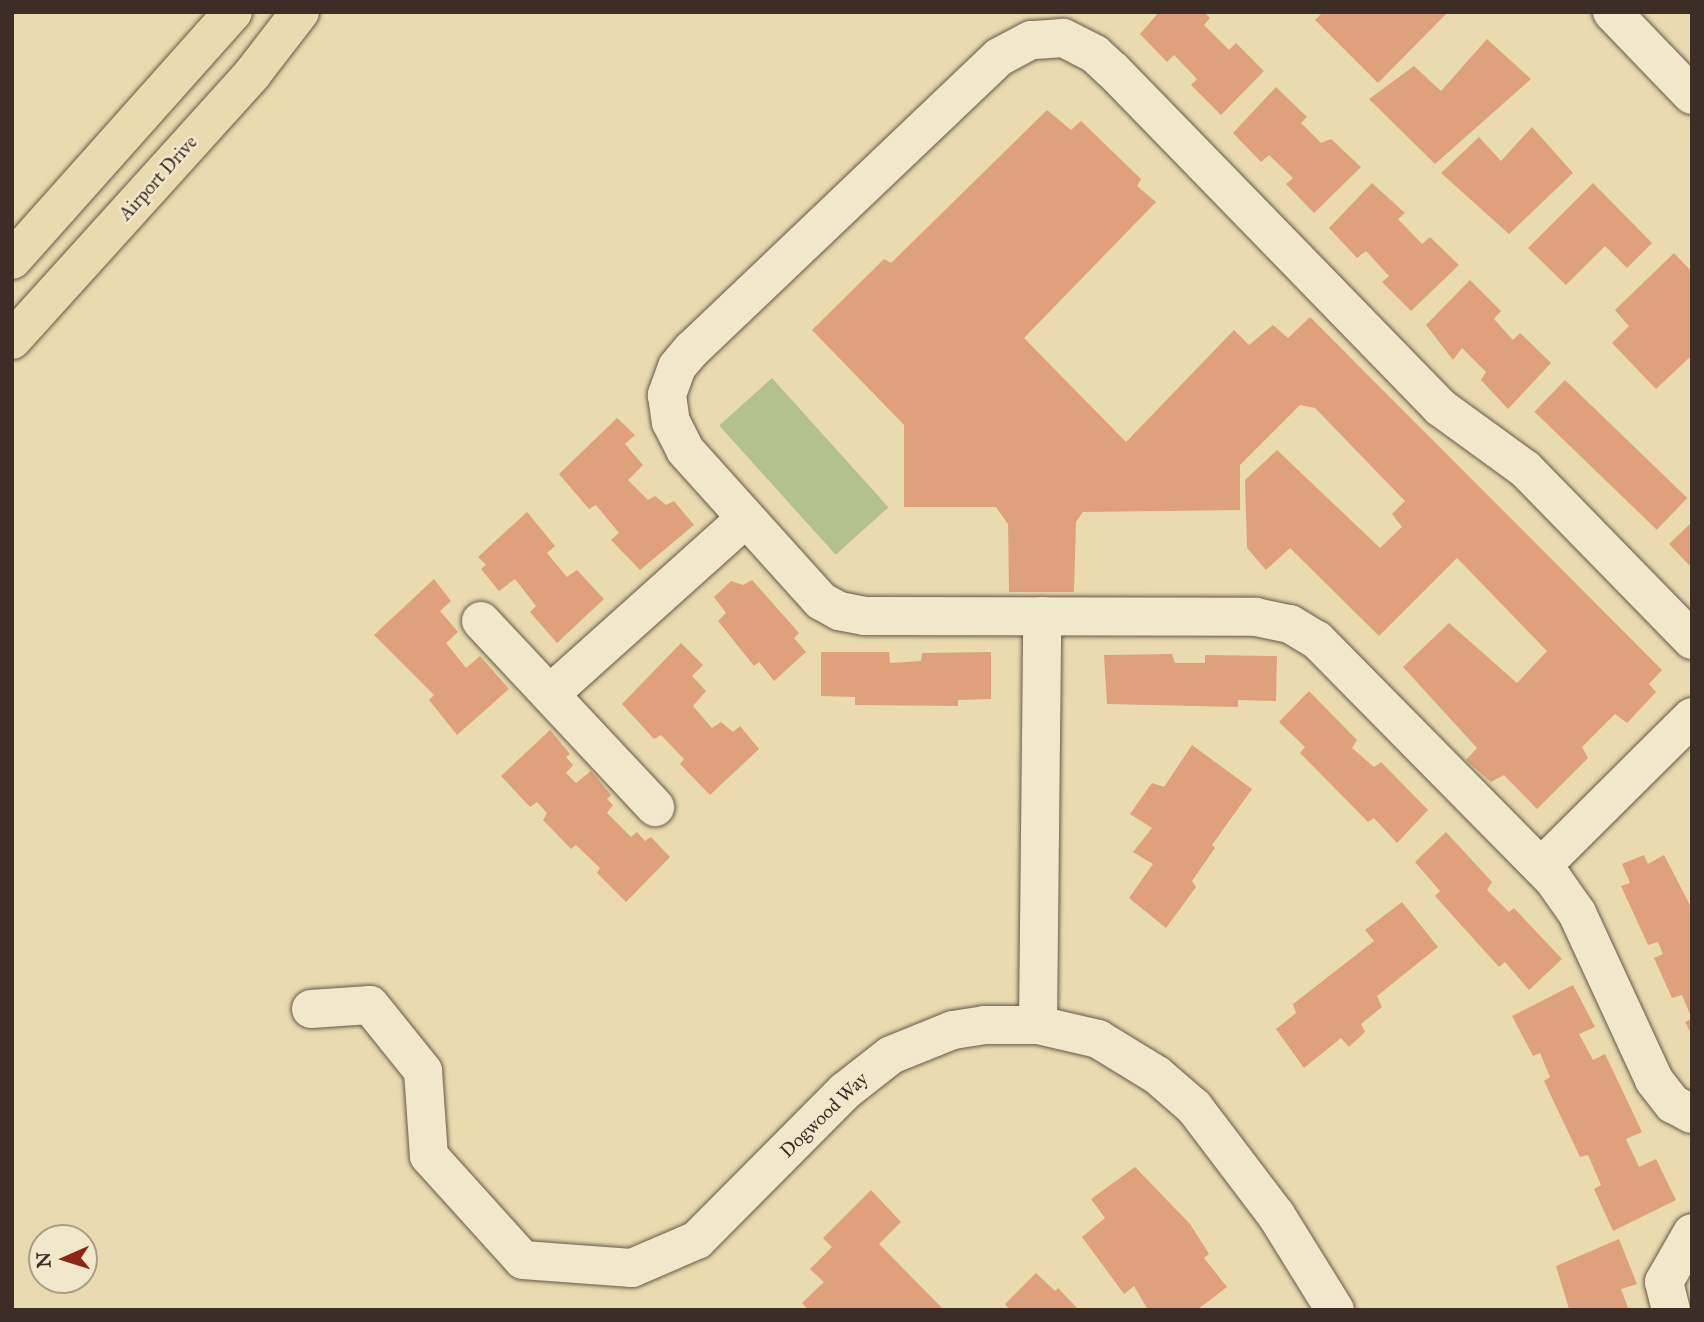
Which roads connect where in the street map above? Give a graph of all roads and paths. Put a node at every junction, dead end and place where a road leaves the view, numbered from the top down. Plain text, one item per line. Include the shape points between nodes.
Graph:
1 (233, 12) edge
2 (300, 12) edge
3 (1612, 12) edge
4 (1686, 77) edge
5 (12, 260) edge
6 (12, 340) edge
7 (746, 518) junction
8 (1042, 616) junction
9 (481, 621) dead end
10 (1692, 640) edge
11 (550, 694) junction
12 (1692, 718) edge
13 (655, 807) dead end
14 (1542, 866) junction
15 (311, 1009) dead end
16 (1038, 1025) junction
17 (1692, 1114) edge
18 (1692, 1233) edge
19 (1320, 1302) edge
20 (1671, 1310) edge

1 - 5 main road
2 - 6 main road, Airport Drive via 253,73
3 - 4 street
7 - 8 street via 821,601 839,611
7 - 10 street via 677,436 667,394 677,368 999,57 1031,40 1063,38 1095,54 1112,70 1441,408 1525,469
7 - 11 street
8 - 14 street via 1256,617 1290,624 1317,640
8 - 16 street
9 - 11 street
11 - 13 street
12 - 14 street
14 - 17 street via 1577,913 1654,1080 1673,1104
15 - 16 street, Dogwood Way via 370,1005 423,1071 429,1156 523,1260 632,1268 697,1240 845,1091 891,1055 953,1030
16 - 19 street, Dogwood Way via 1098,1039 1128,1054 1194,1107 1230,1150
18 - 20 street via 1664,1282

